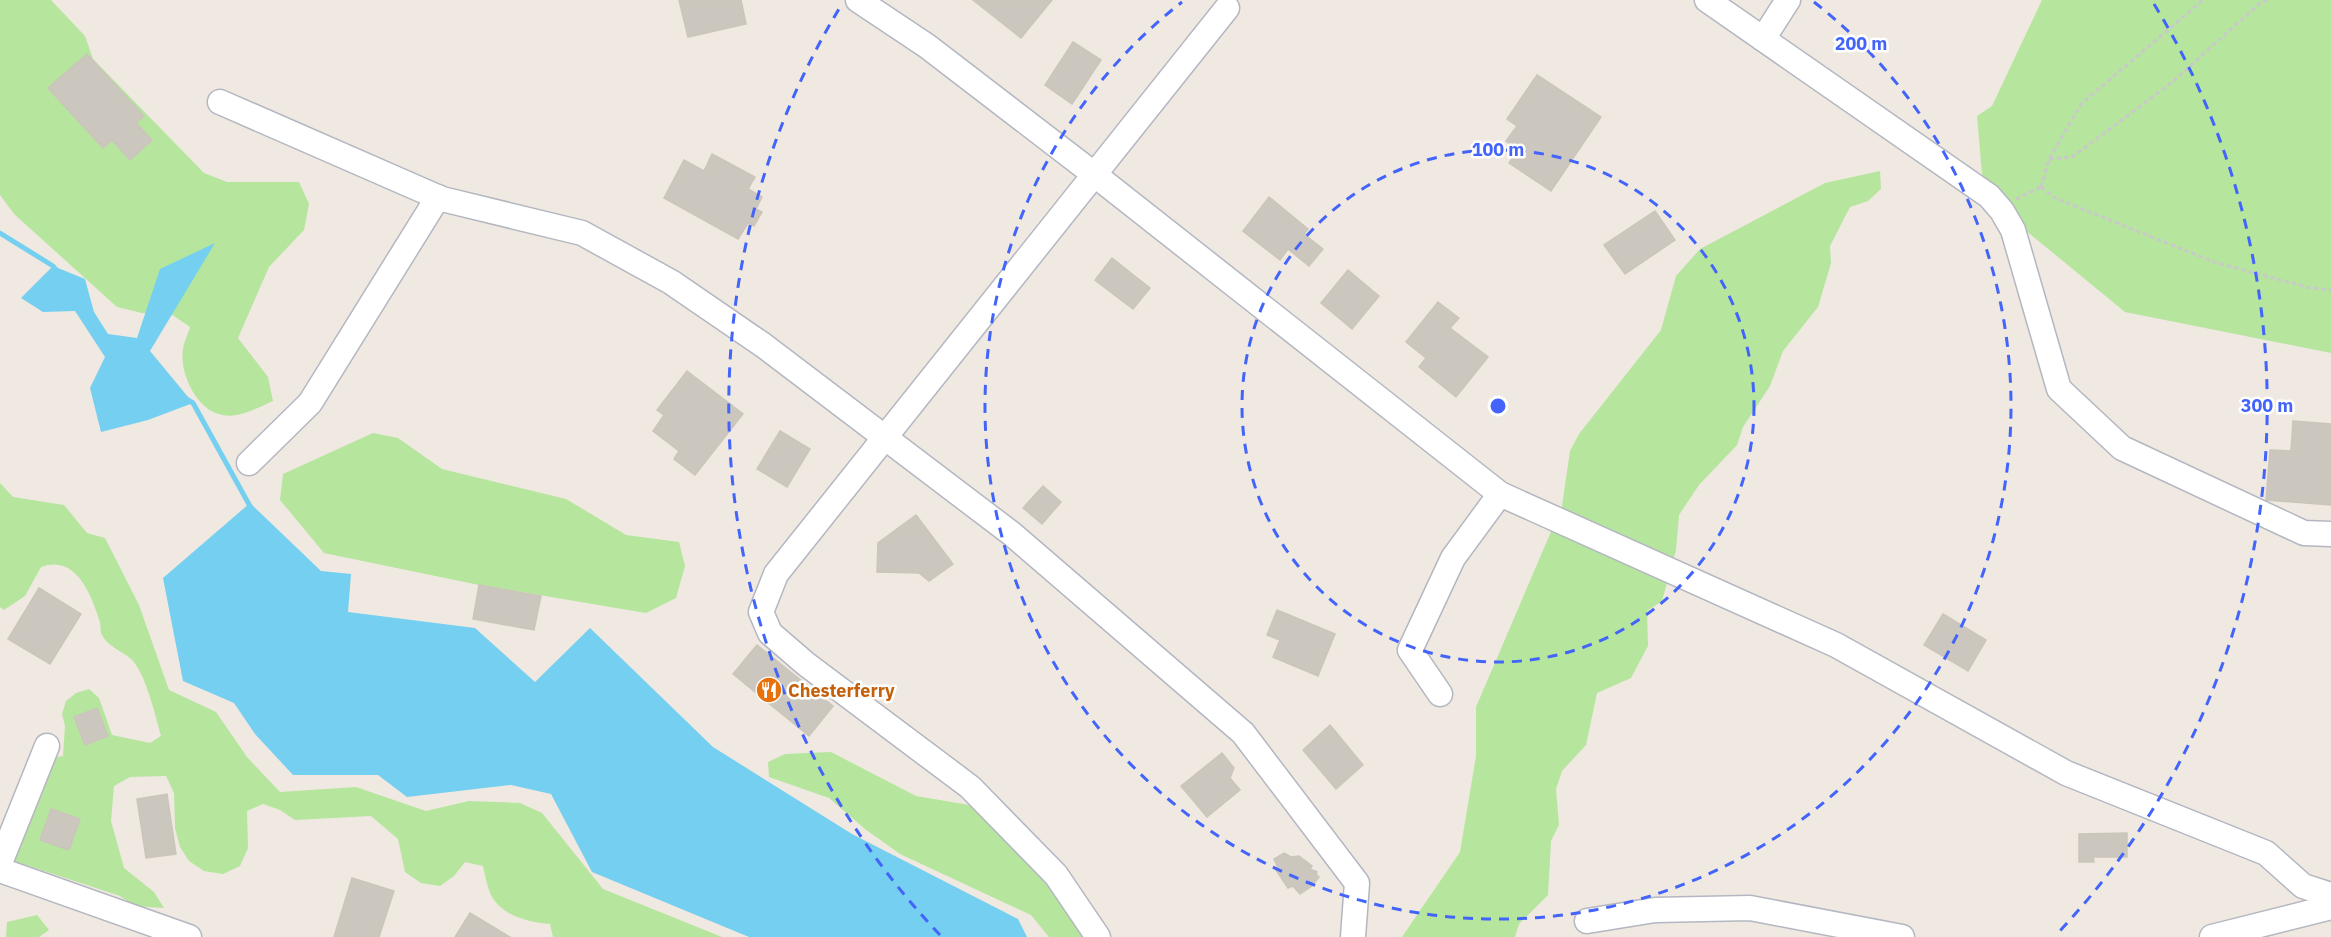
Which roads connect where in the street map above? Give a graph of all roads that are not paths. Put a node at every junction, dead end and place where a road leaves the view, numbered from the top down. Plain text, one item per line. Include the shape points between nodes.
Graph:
1 (858, 0) edge
2 (1707, 0) edge
3 (1788, 0) edge
4 (1227, 8) dead end
5 (1763, 39) junction
6 (220, 102) dead end
7 (1095, 175) junction
8 (438, 197) junction
9 (885, 437) junction
10 (249, 463) dead end
11 (1500, 494) junction
12 (2331, 534) edge
13 (1440, 694) dead end
14 (47, 746) dead end
15 (0, 863) edge
16 (0, 870) edge
17 (2331, 895) edge
18 (2331, 907) edge
19 (1587, 921) dead end
20 (189, 937) edge
21 (1098, 937) edge
22 (1353, 937) edge
23 (1902, 937) edge
24 (2212, 937) edge

1 - 7 street via 927,46
2 - 5 street
3 - 5 street
4 - 7 street
5 - 12 street via 1989,196 2013,230 2059,389 2122,448 2304,532
6 - 8 street
7 - 9 street
7 - 11 street
8 - 9 street via 582,232 671,282 764,345
8 - 10 street via 310,403
9 - 21 street via 776,574 761,612 770,633 806,664 970,787 1056,875
9 - 22 street via 1012,534 1243,733 1358,883
11 - 13 street via 1453,558 1410,650
11 - 17 street via 1836,645 2066,773 2266,853 2304,886
14 - 15 street
16 - 20 street
18 - 24 street
19 - 23 street via 1655,910 1750,908

